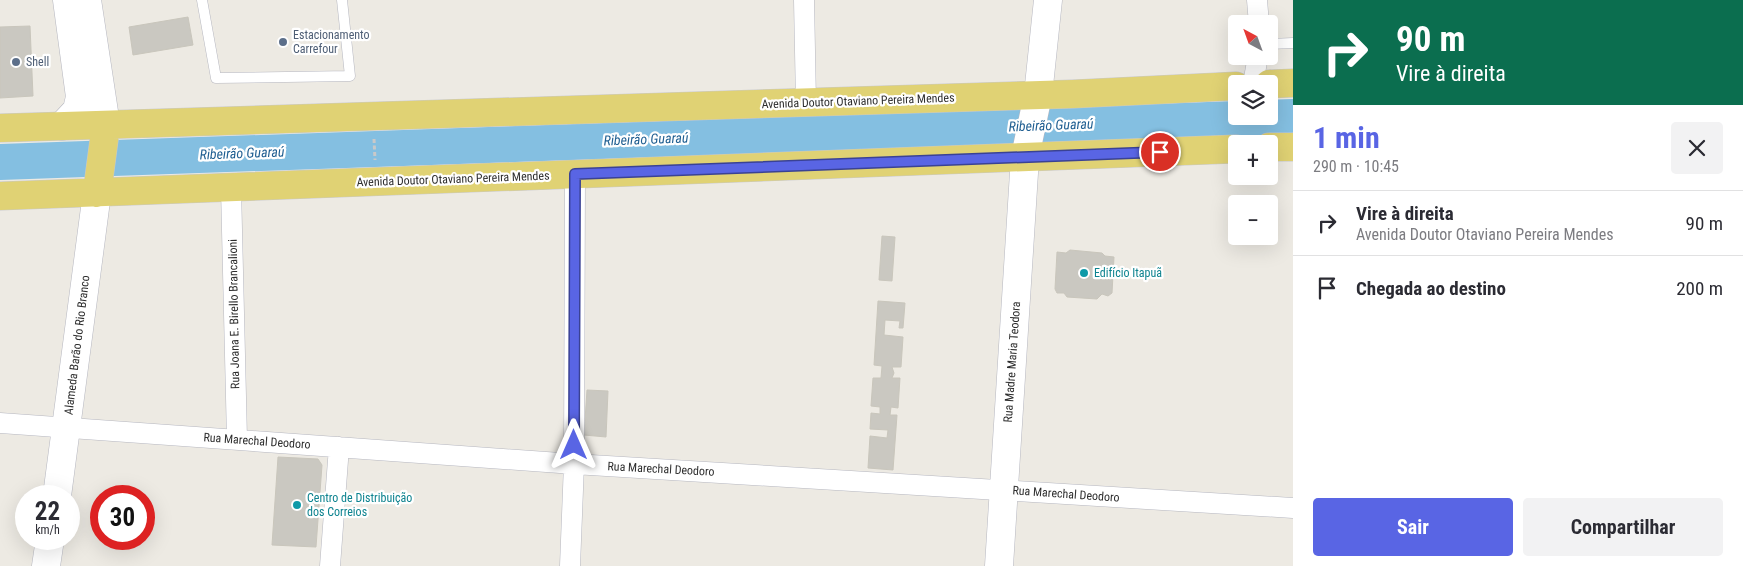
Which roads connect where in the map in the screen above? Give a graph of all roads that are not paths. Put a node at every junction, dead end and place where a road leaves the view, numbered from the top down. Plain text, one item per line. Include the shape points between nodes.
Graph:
1 (67, 0) edge
2 (87, 0) edge
3 (202, 0) edge
4 (342, 0) edge
5 (804, 0) edge
6 (1048, 0) edge
7 (1257, 0) edge
8 (1258, 15) edge
9 (1293, 43) edge
10 (1278, 44) edge
11 (1293, 83) edge
12 (1278, 84) edge
13 (1228, 87) edge
14 (1037, 101) junction
15 (806, 102) junction
16 (62, 126) junction
17 (0, 128) edge
18 (105, 132) junction
19 (1293, 146) edge
20 (1278, 147) edge
21 (1228, 149) edge
22 (1026, 150) junction
23 (575, 174) junction
24 (98, 182) junction
25 (231, 188) junction
26 (0, 196) edge
27 (0, 423) edge
28 (67, 427) junction
29 (237, 439) junction
30 (339, 447) junction
31 (574, 464) junction
32 (59, 485) edge
33 (1004, 490) junction
34 (1293, 508) edge
35 (48, 550) edge
36 (46, 566) edge
37 (330, 566) edge
38 (570, 566) edge
39 (1000, 566) edge

1 - 16 street via 80,97 77,110
2 - 18 street
3 - 4 lane via 216,78 350,76
5 - 15 street
6 - 14 street
7 - 8 street
9 - 10 lane
11 - 12 main road
13 - 14 main road, Avenida Doutor Otaviano Pereira Mendes
14 - 15 main road, Avenida Doutor Otaviano Pereira Mendes
14 - 22 street, Rua Madre Maria Teodora
15 - 18 main road, Avenida Doutor Otaviano Pereira Mendes
16 - 17 main road, Avenida Doutor Otaviano Pereira Mendes
16 - 18 main road, Avenida Doutor Otaviano Pereira Mendes
18 - 24 main road
19 - 20 main road
21 - 22 main road, Avenida Doutor Otaviano Pereira Mendes
22 - 23 main road, Avenida Doutor Otaviano Pereira Mendes
22 - 33 street, Rua Madre Maria Teodora
23 - 25 main road, Avenida Doutor Otaviano Pereira Mendes
23 - 31 street
24 - 25 main road, Avenida Doutor Otaviano Pereira Mendes
24 - 26 main road, Avenida Doutor Otaviano Pereira Mendes
24 - 28 street, Alameda Barão do Rio Branco
25 - 29 street, Rua Joana E. Birello Brancalioni
27 - 28 street, Rua Marechal Deodoro
28 - 29 street, Rua Marechal Deodoro
28 - 32 street, Alameda Barão do Rio Branco
29 - 30 street, Rua Marechal Deodoro
30 - 31 street, Rua Marechal Deodoro
30 - 37 street
31 - 33 street, Rua Marechal Deodoro
31 - 38 street
33 - 34 street, Rua Marechal Deodoro
33 - 39 street, Rua Madre Maria Teodora
35 - 36 street

